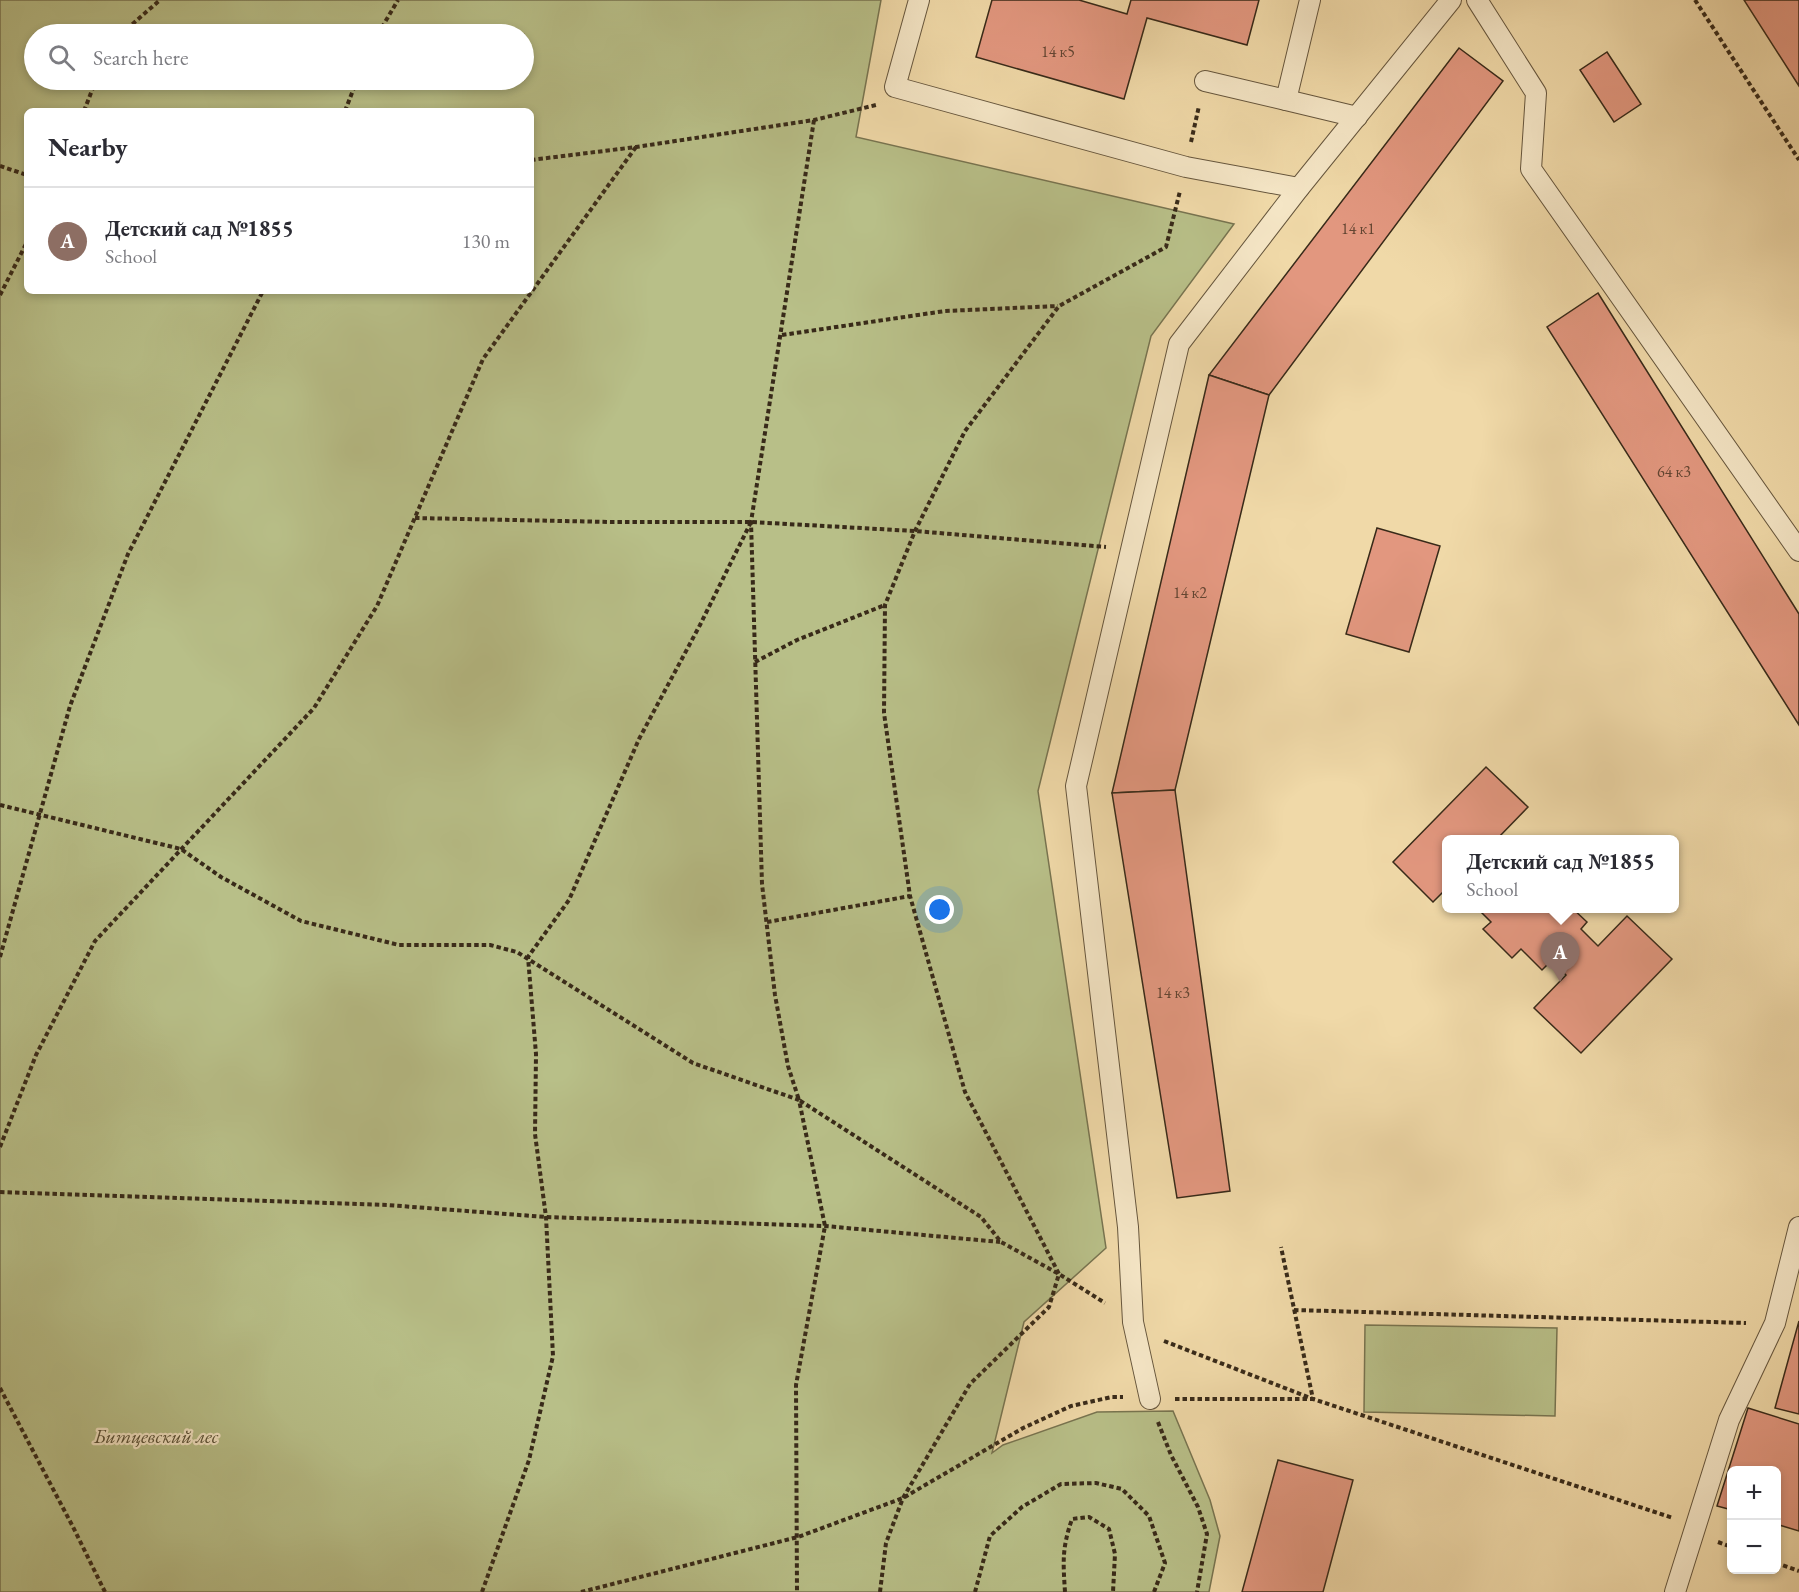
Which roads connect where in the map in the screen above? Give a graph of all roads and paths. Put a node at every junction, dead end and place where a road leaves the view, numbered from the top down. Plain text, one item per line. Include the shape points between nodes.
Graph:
1 (160, 0) edge
2 (398, 0) edge
3 (919, 0) edge
4 (1310, 0) edge
5 (1451, 0) edge
6 (1477, 0) edge
7 (1695, 0) edge
8 (132, 24) edge
9 (384, 24) edge
10 (1205, 81) joint
11 (895, 87) junction
12 (92, 90) edge
13 (353, 90) edge
14 (1286, 100) junction
15 (85, 108) edge
16 (346, 108) edge
17 (1357, 117) junction
18 (814, 120) junction
19 (636, 147) junction
20 (534, 160) edge
21 (1799, 160) edge
22 (0, 166) edge
23 (1186, 167) junction
24 (24, 174) edge
25 (1299, 188) junction
26 (24, 248) edge
27 (534, 288) edge
28 (261, 294) edge
29 (530, 294) edge
30 (0, 295) edge
31 (1059, 306) junction
32 (782, 335) junction
33 (415, 518) junction
34 (751, 522) junction
35 (915, 531) junction
36 (1131, 549) junction
37 (1799, 551) edge
38 (885, 605) junction
39 (755, 662) junction
40 (0, 805) edge
41 (40, 814) junction
42 (182, 849) junction
43 (910, 896) junction
44 (767, 922) junction
45 (0, 957) edge
46 (528, 957) junction
47 (799, 1100) junction
48 (0, 1148) edge
49 (0, 1192) edge
50 (546, 1216) junction
51 (825, 1226) junction
52 (1799, 1227) edge
53 (1001, 1242) junction
54 (1281, 1246) dead end
55 (1059, 1274) junction
56 (1294, 1310) junction
57 (1133, 1322) junction
58 (1775, 1323) junction
59 (0, 1388) edge
60 (1150, 1399) junction
61 (1313, 1399) junction
62 (903, 1498) junction
63 (1658, 1513) dead end
64 (798, 1538) junction
65 (1781, 1565) edge
66 (1799, 1571) edge
67 (105, 1592) edge
68 (482, 1592) edge
69 (581, 1592) edge
70 (797, 1592) edge
71 (880, 1592) edge
72 (975, 1592) edge
73 (1065, 1592) edge
74 (1113, 1592) edge
75 (1154, 1592) edge
76 (1197, 1592) edge
77 (1675, 1592) edge

1 - 8 path
2 - 9 path
3 - 11 lane
4 - 14 lane
5 - 17 lane
6 - 37 lane via 1536,93 1531,169
7 - 21 path
10 - 14 lane
10 - 23 path
11 - 18 path via 876,106
11 - 23 lane
12 - 15 path
13 - 16 path
14 - 17 lane
17 - 25 lane
18 - 19 path
18 - 32 path
19 - 20 path
19 - 27 path
22 - 24 path
23 - 25 lane
23 - 31 path via 1166,247
25 - 36 lane via 1179,344
26 - 30 path
28 - 41 path via 128,554 70,706
29 - 33 path via 483,359
31 - 32 path via 945,311
31 - 35 path via 965,430
32 - 34 path
33 - 34 path
33 - 42 path via 377,606 314,708
34 - 35 path
34 - 39 path
34 - 46 path via 639,740 569,900
35 - 36 path
35 - 38 path
36 - 57 lane via 1076,786 1128,1227
38 - 39 path via 797,640
38 - 43 path via 884,713
39 - 44 path via 762,884
40 - 41 path
41 - 42 path
41 - 45 path
42 - 46 path via 221,877 301,921 399,945 490,945
42 - 48 path via 95,941 36,1055
43 - 44 path
43 - 55 path via 966,1092
44 - 47 path via 774,995
46 - 47 path via 693,1063
46 - 50 path via 536,1054 535,1134
47 - 51 path
47 - 53 path via 981,1217
49 - 50 path via 375,1204
50 - 51 path
50 - 68 path via 553,1356 529,1460
51 - 53 path
51 - 64 path via 796,1385
52 - 58 lane
53 - 55 path
54 - 56 path
55 - 57 path
55 - 62 path via 1049,1307 970,1384
56 - 58 path
56 - 61 path
57 - 60 lane
57 - 61 path via 1166,1343
58 - 77 lane via 1729,1420
59 - 67 path
60 - 61 path
60 - 62 path via 1112,1397 1071,1406 1023,1428
60 - 76 path via 1207,1534
61 - 63 path
62 - 64 path
62 - 71 path via 886,1544
64 - 69 path
64 - 70 path
65 - 66 path
72 - 75 path via 990,1536 1022,1507 1061,1484 1096,1483 1122,1489 1149,1516 1165,1563
73 - 74 path via 1064,1541 1072,1519 1089,1517 1109,1529 1115,1554

